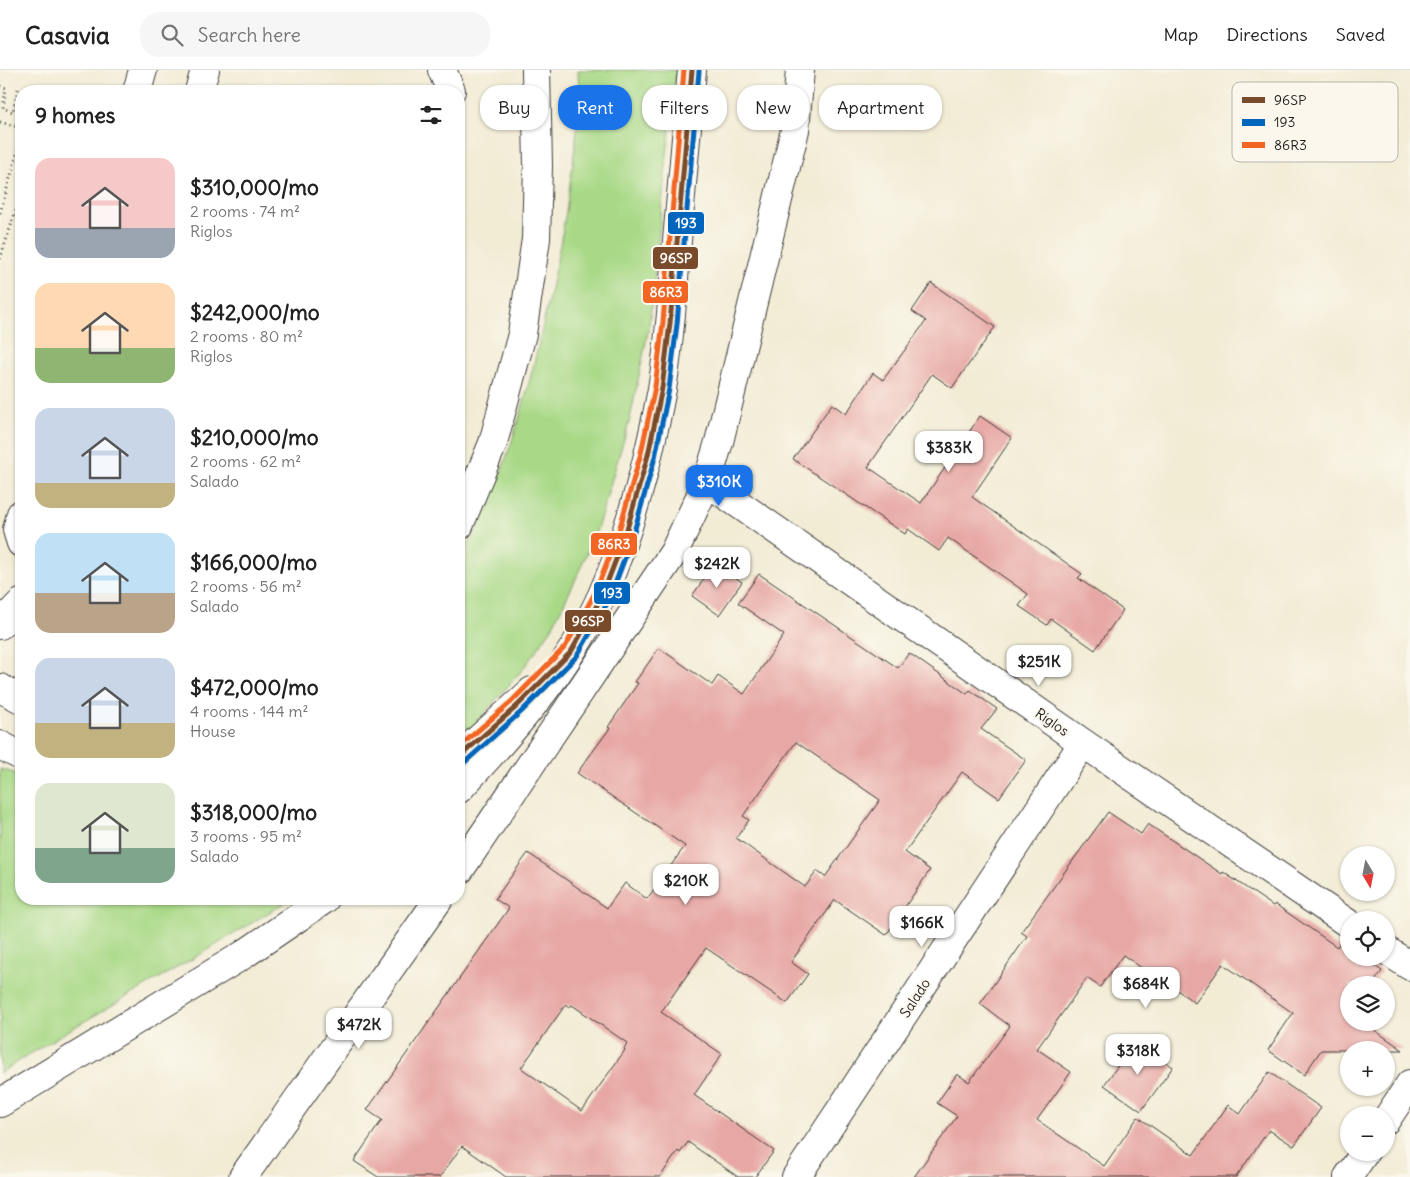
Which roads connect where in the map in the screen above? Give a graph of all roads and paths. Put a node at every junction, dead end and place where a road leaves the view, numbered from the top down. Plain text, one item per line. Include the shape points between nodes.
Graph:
1 (143, 70) edge
2 (205, 70) edge
3 (442, 70) edge
4 (536, 70) edge
5 (692, 70) edge
6 (800, 70) edge
7 (139, 85) edge
8 (201, 85) edge
9 (448, 85) edge
10 (0, 86) edge
11 (15, 103) edge
12 (2, 123) edge
13 (15, 126) edge
14 (15, 161) edge
15 (0, 213) edge
16 (15, 213) edge
17 (0, 259) edge
18 (707, 482) junction
19 (465, 511) edge
20 (15, 609) edge
21 (0, 625) edge
22 (571, 652) junction
23 (0, 688) edge
24 (15, 696) edge
25 (1083, 743) junction
26 (0, 745) edge
27 (465, 752) edge
28 (15, 753) edge
29 (465, 783) edge
30 (465, 862) edge
31 (316, 905) edge
32 (435, 905) edge
33 (1340, 918) edge
34 (1395, 956) edge
35 (1410, 966) edge
36 (1410, 1084) edge
37 (0, 1103) edge
38 (1395, 1106) edge
39 (1358, 1161) edge
40 (243, 1177) edge
41 (796, 1177) edge
42 (1348, 1177) edge

1 - 7 main road
2 - 8 main road
3 - 9 main road
4 - 19 main road via 536,239 522,334 493,443
5 - 22 main road via 662,388 626,536 602,596
6 - 18 main road via 795,130
10 - 11 path via 6,88 3,108 13,112
12 - 13 path
14 - 15 path
16 - 17 path
18 - 25 main road, Riglos
18 - 30 main road via 674,552
20 - 21 main road
22 - 27 main road
22 - 29 main road via 530,708
23 - 24 main road
25 - 33 main road, Riglos
25 - 41 main road, Salado
26 - 28 main road
31 - 37 main road via 242,955
32 - 40 main road
34 - 35 main road
36 - 38 main road
39 - 42 main road

